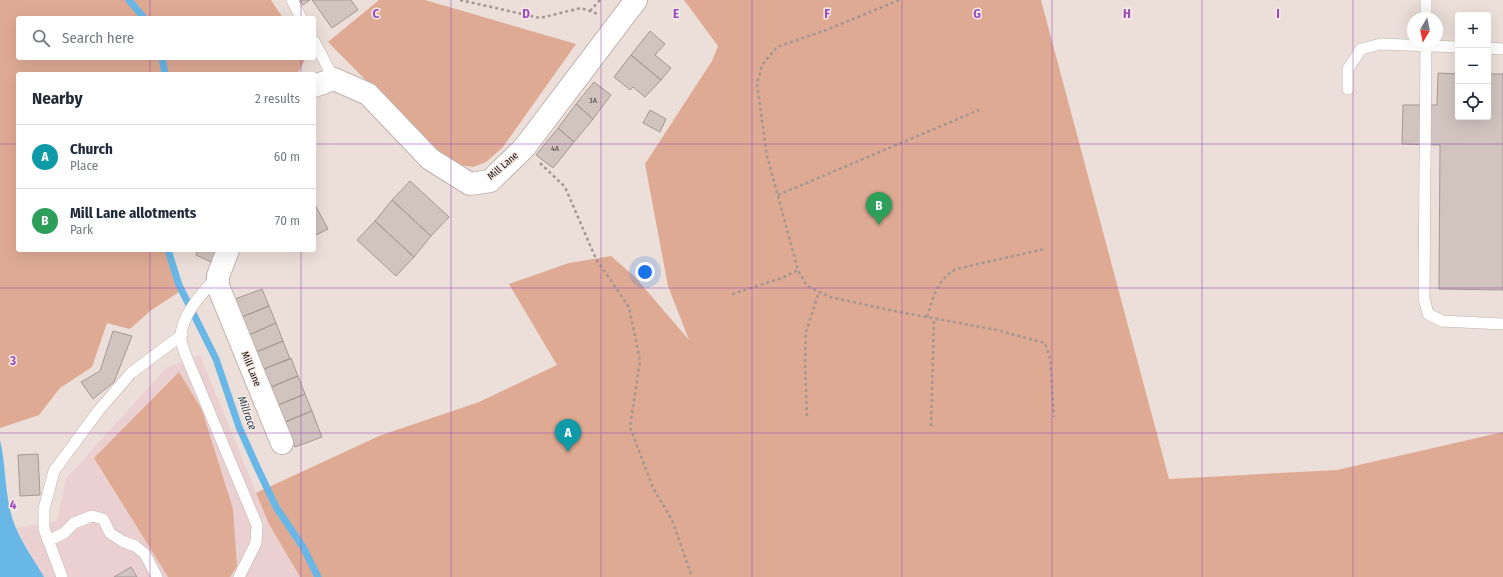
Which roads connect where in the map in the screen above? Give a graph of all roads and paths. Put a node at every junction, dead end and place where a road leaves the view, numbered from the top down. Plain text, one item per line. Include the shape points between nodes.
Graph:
1 (292, 0) edge
2 (460, 0) edge
3 (600, 0) edge
4 (636, 0) edge
5 (899, 0) edge
6 (1426, 0) edge
7 (590, 12) junction
8 (1426, 12) edge
9 (301, 16) edge
10 (615, 29) junction
11 (1407, 44) edge
12 (1443, 46) edge
13 (1455, 47) edge
14 (1426, 48) edge
15 (1491, 48) edge
16 (316, 49) edge
17 (1503, 49) edge
18 (324, 82) edge
19 (1348, 89) dead end
20 (980, 110) dead end
21 (524, 148) junction
22 (778, 195) junction
23 (1045, 249) dead end
24 (227, 252) edge
25 (798, 270) junction
26 (218, 276) junction
27 (819, 292) junction
28 (732, 294) dead end
29 (927, 317) junction
30 (934, 319) junction
31 (1503, 324) edge
32 (182, 335) junction
33 (807, 416) dead end
34 (1054, 417) dead end
35 (931, 426) dead end
36 (282, 443) dead end
37 (48, 541) junction
38 (62, 577) edge
39 (157, 577) edge
40 (239, 577) edge
41 (692, 577) edge

1 - 9 lane
2 - 7 path via 540,18 581,8
3 - 7 path
4 - 10 street, Mill Lane
5 - 22 path via 829,29 777,46 762,65 758,84 768,156
6 - 8 lane
7 - 10 path via 601,15
10 - 21 street, Mill Lane
11 - 19 lane via 1381,44 1361,49 1348,69
12 - 13 lane
14 - 31 lane via 1424,298 1428,314 1442,321
15 - 17 lane
16 - 18 lane, Mill Lane
18 - 21 street, Mill Lane via 368,94 430,160 470,184 490,181
20 - 22 path
21 - 41 path via 565,187 596,259 629,307 640,361 630,427 653,488 672,520
22 - 25 path
23 - 29 path via 956,269 946,275 934,293
24 - 26 street
25 - 27 path via 807,286
25 - 28 path via 782,278
26 - 32 lane via 200,294 183,324
26 - 36 street, Mill Lane via 218,286
27 - 29 path via 830,297
27 - 33 path via 806,332
29 - 30 path
30 - 34 path via 997,330 1046,343 1050,358
30 - 35 path
32 - 37 lane via 131,373 99,410 54,471 44,509 44,529
32 - 40 lane via 186,356 257,525 256,543
37 - 38 lane
37 - 39 lane via 74,523 92,516 103,519 110,533 145,554

